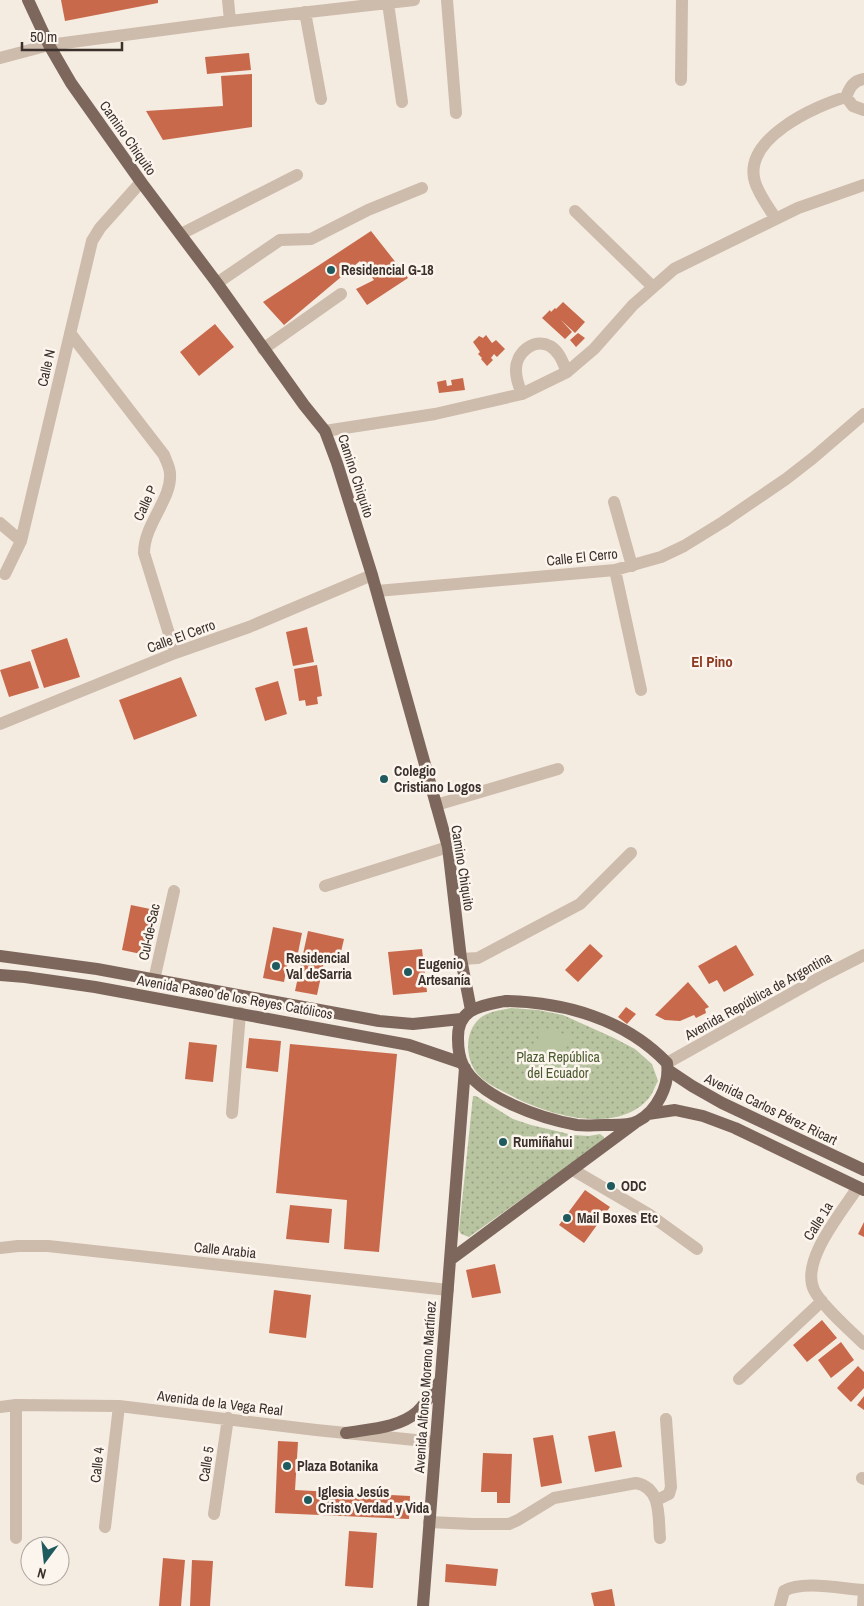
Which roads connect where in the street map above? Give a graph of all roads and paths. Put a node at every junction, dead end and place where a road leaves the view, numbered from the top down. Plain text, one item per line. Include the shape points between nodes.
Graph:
1 (28, 0) edge
2 (228, 0) edge
3 (414, 0) edge
4 (447, 0) edge
5 (682, 0) edge
6 (388, 3) junction
7 (305, 12) junction
8 (230, 21) junction
9 (49, 45) junction
10 (0, 58) edge
11 (681, 80) dead end
12 (864, 80) edge
13 (846, 97) junction
14 (321, 99) dead end
15 (402, 102) dead end
16 (864, 110) edge
17 (456, 113) dead end
18 (297, 175) dead end
19 (141, 182) junction
20 (864, 185) edge
21 (422, 188) dead end
22 (575, 211) dead end
23 (776, 219) junction
24 (181, 234) junction
25 (217, 283) junction
26 (653, 287) junction
27 (342, 294) dead end
28 (70, 333) junction
29 (263, 349) junction
30 (567, 372) junction
31 (522, 394) junction
32 (864, 414) edge
33 (325, 431) junction
34 (614, 502) dead end
35 (0, 523) edge
36 (21, 541) junction
37 (632, 566) junction
38 (614, 570) junction
39 (5, 574) dead end
40 (372, 575) junction
41 (377, 591) junction
42 (175, 653) junction
43 (641, 690) dead end
44 (0, 724) edge
45 (558, 769) dead end
46 (436, 805) junction
47 (448, 847) junction
48 (632, 853) dead end
49 (325, 886) dead end
50 (174, 891) dead end
51 (864, 955) edge
52 (0, 956) edge
53 (461, 959) junction
54 (97, 969) junction
55 (0, 975) edge
56 (154, 980) junction
57 (95, 987) junction
58 (471, 1010) junction
59 (240, 1013) junction
60 (461, 1019) junction
61 (463, 1066) junction
62 (667, 1067) junction
63 (232, 1113) dead end
64 (648, 1114) junction
65 (636, 1122) junction
66 (573, 1170) junction
67 (864, 1170) edge
68 (861, 1189) edge
69 (0, 1248) edge
70 (697, 1248) dead end
71 (450, 1260) junction
72 (448, 1290) junction
73 (822, 1301) junction
74 (864, 1344) edge
75 (441, 1378) junction
76 (738, 1379) dead end
77 (16, 1405) junction
78 (119, 1406) junction
79 (0, 1407) edge
80 (228, 1418) junction
81 (666, 1419) dead end
82 (346, 1433) junction
83 (435, 1442) junction
84 (656, 1500) junction
85 (214, 1514) dead end
86 (430, 1522) junction
87 (105, 1527) dead end
88 (16, 1538) dead end
89 (660, 1538) dead end
90 (864, 1590) edge
91 (423, 1606) edge
92 (780, 1606) edge
93 (863, 1606) edge

1 - 9 main road, Camino Chiquito
2 - 8 street
3 - 6 street
4 - 17 street
5 - 11 street
6 - 7 street
6 - 15 street
7 - 8 street
7 - 14 street
8 - 9 street
9 - 10 street
9 - 19 main road, Camino Chiquito
12 - 13 street via 853,83
13 - 16 street via 853,106
13 - 23 street via 801,116 765,143 756,160 755,181
18 - 24 street
19 - 24 main road, Camino Chiquito
19 - 28 street, Calle N via 92,241
20 - 23 street
21 - 25 street via 368,210 311,239 280,240
22 - 26 street
23 - 26 street via 674,269
24 - 25 main road, Camino Chiquito
25 - 29 main road, Camino Chiquito
26 - 30 street via 594,349
27 - 29 street
28 - 36 street, Calle N
28 - 42 street, Calle P via 164,455 170,470 168,488 146,537 144,553
29 - 33 main road, Camino Chiquito
30 - 31 street
30 - 31 street via 560,355 550,346 531,346 523,351 516,365
31 - 33 street via 435,414
32 - 37 street, Calle El Cerro via 814,458 723,522 684,546
33 - 40 main road, Camino Chiquito
34 - 37 street
35 - 36 street
36 - 39 street, Calle N
37 - 38 street, Calle El Cerro
38 - 41 street, Calle El Cerro
38 - 43 street
40 - 41 main road, Camino Chiquito
40 - 42 street, Calle El Cerro via 249,627
41 - 46 main road, Camino Chiquito
42 - 44 street, Calle El Cerro
45 - 46 street
46 - 47 main road, Camino Chiquito
47 - 49 street
47 - 53 main road, Camino Chiquito
48 - 53 street via 580,904 478,958
50 - 56 street, Cul-de-Sac
51 - 62 street, Avenida República de Argentina
52 - 54 main road, Avenida Paseo de los Reyes Católicos
53 - 58 main road, Camino Chiquito
54 - 56 main road, Avenida Paseo de los Reyes Católicos
54 - 57 street
55 - 57 main road, Avenida Paseo de los Reyes Católicos
56 - 60 main road, Avenida Paseo de los Reyes Católicos via 379,1021 413,1024
57 - 59 main road, Avenida Paseo de los Reyes Católicos
58 - 60 main road
58 - 62 main road via 505,1001 530,1002 591,1015 632,1035 656,1052
59 - 61 main road, Avenida Paseo de los Reyes Católicos via 409,1045
59 - 63 street
60 - 61 main road via 458,1047
61 - 65 main road via 479,1084 507,1102 547,1119 579,1125
61 - 71 main road, Avenida Alfonso Moreno Martínez
62 - 64 main road via 664,1090
62 - 67 main road, Avenida Carlos Pérez Ricart via 722,1103
64 - 65 main road
64 - 68 main road via 675,1110 703,1116 744,1132
65 - 66 main road
66 - 70 street via 650,1215
66 - 71 main road
68 - 73 street, Calle 1a via 815,1254 811,1280
69 - 72 street, Calle Arabia via 48,1246
71 - 72 main road, Avenida Alfonso Moreno Martínez
72 - 75 main road, Avenida Alfonso Moreno Martínez
73 - 74 street, Calle 1a
73 - 76 street
75 - 82 main road via 416,1412 404,1420
75 - 83 main road, Avenida Alfonso Moreno Martínez
77 - 78 street, Avenida de la Vega Real
77 - 79 street, Avenida de la Vega Real
77 - 88 street
78 - 80 street, Avenida de la Vega Real
78 - 87 street, Calle 4
80 - 82 street, Avenida de la Vega Real
80 - 85 street, Calle 5
81 - 84 street via 671,1487 669,1494
82 - 83 street, Avenida de la Vega Real
83 - 86 main road, Avenida Alfonso Moreno Martínez
84 - 86 street via 652,1490 636,1483 563,1495 509,1524
84 - 89 street
86 - 91 main road, Avenida Alfonso Moreno Martínez
90 - 92 street via 791,1587 784,1591
90 - 93 street

